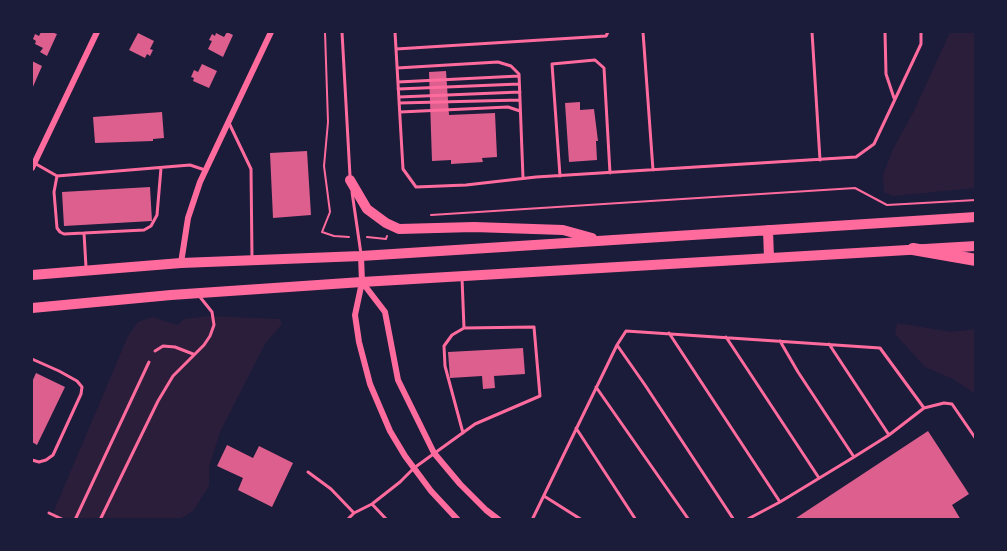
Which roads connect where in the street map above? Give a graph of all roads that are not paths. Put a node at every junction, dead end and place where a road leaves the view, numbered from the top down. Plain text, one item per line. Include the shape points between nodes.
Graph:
1 (97, 32) edge
2 (271, 32) edge
3 (342, 32) edge
4 (395, 32) edge
5 (608, 32) edge
6 (643, 32) edge
7 (812, 32) edge
8 (885, 32) edge
9 (921, 32) edge
10 (396, 49) junction
11 (397, 68) junction
12 (519, 76) junction
13 (398, 82) junction
14 (519, 84) junction
15 (398, 89) junction
16 (520, 92) junction
17 (399, 97) junction
18 (520, 100) junction
19 (894, 100) junction
20 (399, 103) junction
21 (520, 111) junction
22 (400, 112) junction
23 (228, 122) junction
24 (820, 160) junction
25 (33, 165) edge
26 (160, 168) junction
27 (205, 170) junction
28 (653, 170) junction
29 (610, 173) junction
30 (57, 176) junction
31 (560, 176) junction
32 (523, 178) junction
33 (350, 180) junction
34 (975, 217) edge
35 (768, 230) junction
36 (84, 232) junction
37 (601, 240) junction
38 (975, 246) edge
39 (913, 249) junction
40 (361, 255) junction
41 (769, 258) junction
42 (252, 260) junction
43 (975, 260) edge
44 (181, 262) junction
45 (86, 271) junction
46 (32, 275) edge
47 (462, 277) junction
48 (362, 282) junction
49 (197, 293) junction
50 (32, 308) edge
51 (464, 327) junction
52 (669, 333) junction
53 (726, 337) junction
54 (780, 341) junction
55 (828, 344) junction
56 (616, 345) junction
57 (155, 351) dead end
58 (193, 354) junction
59 (32, 359) edge
60 (149, 363) dead end
61 (596, 387) junction
62 (924, 408) junction
63 (576, 428) junction
64 (463, 433) junction
65 (889, 435) junction
66 (975, 439) edge
67 (434, 453) junction
68 (854, 457) junction
69 (32, 460) edge
70 (414, 468) junction
71 (308, 472) dead end
72 (819, 479) junction
73 (544, 496) junction
74 (780, 502) junction
75 (372, 504) junction
76 (49, 513) dead end
77 (354, 513) junction
78 (64, 519) edge
79 (75, 519) edge
80 (100, 519) edge
81 (347, 519) edge
82 (387, 519) edge
83 (458, 519) edge
84 (499, 519) edge
85 (532, 519) edge
86 (582, 519) edge
87 (636, 519) edge
88 (689, 519) edge
89 (734, 519) edge
90 (746, 519) edge

1 - 25 street
2 - 23 street
3 - 33 lane
4 - 10 lane
5 - 10 lane via 606,36
6 - 28 lane
7 - 24 lane
8 - 19 lane via 886,75
9 - 19 lane via 921,44
10 - 11 lane
11 - 12 lane via 498,62 511,66
11 - 13 lane
12 - 13 lane
12 - 14 lane
13 - 15 lane
14 - 15 lane
14 - 16 lane
15 - 17 lane
16 - 17 lane
16 - 18 lane
17 - 20 lane
18 - 20 lane
18 - 21 lane
19 - 24 lane via 874,144 856,157
20 - 22 lane
21 - 22 lane via 508,107
21 - 32 lane
22 - 32 lane via 403,169 416,187
23 - 27 street
23 - 42 lane via 251,169
24 - 28 lane
25 - 30 lane
26 - 27 lane via 190,165
26 - 30 lane
26 - 36 lane via 157,215 151,226 144,230
27 - 44 street via 188,218
28 - 29 lane
29 - 31 lane
29 - 31 lane via 604,68 595,60 552,64
30 - 36 lane via 57,228 64,234
31 - 32 lane
33 - 37 main road via 367,209 391,226 412,230 563,230
33 - 40 lane
34 - 35 main road
35 - 37 main road
35 - 41 main road
36 - 45 lane
37 - 40 main road
38 - 39 main road
39 - 41 main road
39 - 43 highway
40 - 42 main road
40 - 48 street
41 - 47 main road
42 - 44 main road
44 - 45 main road
45 - 46 main road
47 - 48 main road
47 - 51 lane
48 - 49 main road
48 - 67 street via 385,312 398,380
48 - 70 street via 355,315 370,384 390,431
49 - 50 main road
49 - 58 lane via 212,312 214,325 204,345
51 - 64 lane via 444,346
51 - 64 lane via 534,327 540,396
52 - 53 lane
52 - 56 lane via 626,331
52 - 74 lane
53 - 54 lane
53 - 72 lane
54 - 55 lane
54 - 68 lane
55 - 62 lane via 880,348
55 - 65 lane
56 - 61 lane
56 - 89 lane
57 - 58 lane via 163,346
58 - 80 lane via 158,401
59 - 69 lane via 82,387 53,455 39,462
60 - 79 lane
61 - 63 lane
61 - 88 lane
62 - 65 lane
62 - 66 lane via 952,404
63 - 73 lane
63 - 87 lane
64 - 67 lane
65 - 68 lane
67 - 70 lane
67 - 84 street via 460,484
68 - 72 lane
70 - 75 lane
70 - 83 street
71 - 77 lane
72 - 74 lane
73 - 85 lane
73 - 86 lane
74 - 90 lane
75 - 77 lane
75 - 82 lane
76 - 78 lane
77 - 81 lane

